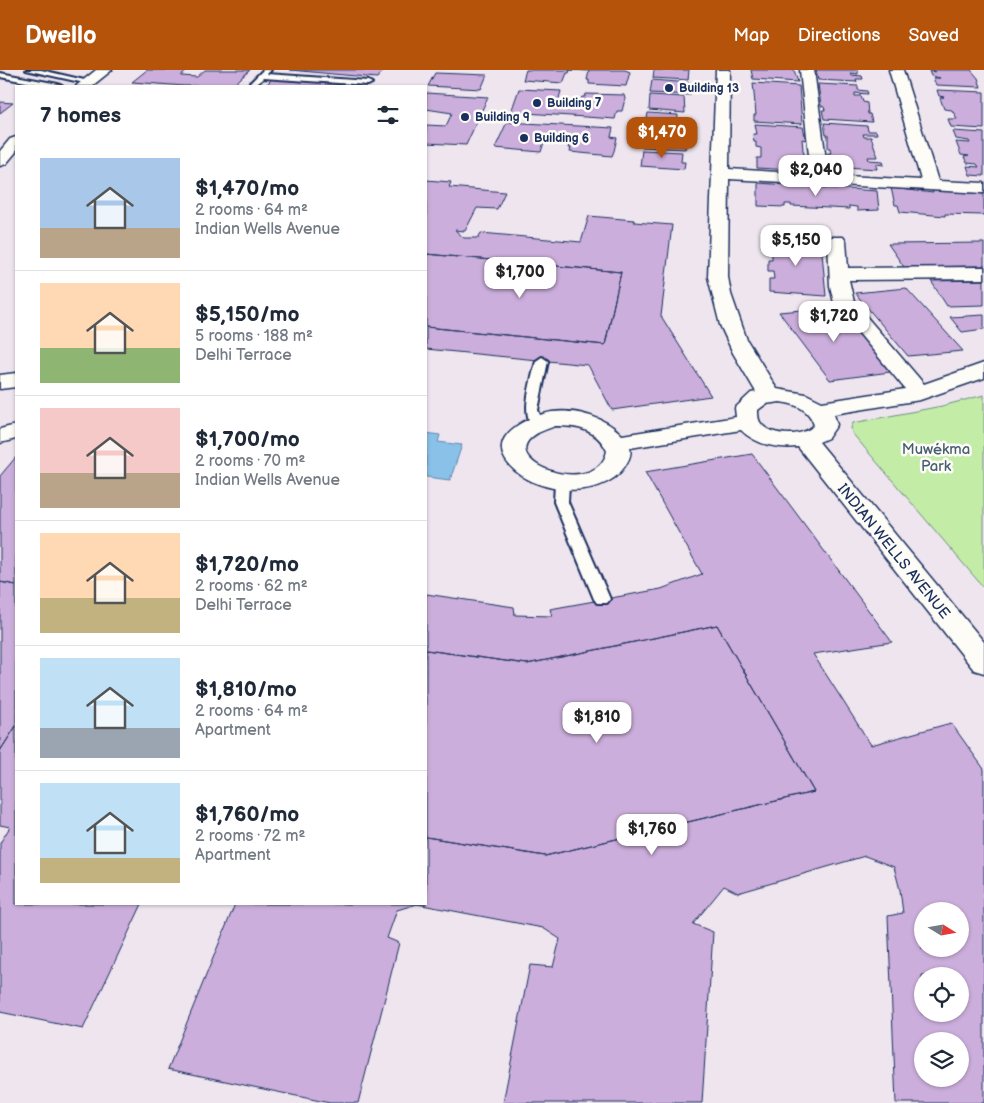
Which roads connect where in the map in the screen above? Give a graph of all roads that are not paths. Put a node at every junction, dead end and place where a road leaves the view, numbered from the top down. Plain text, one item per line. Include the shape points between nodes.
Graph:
1 (30, 70) edge
2 (105, 70) edge
3 (723, 70) edge
4 (807, 70) edge
5 (896, 70) edge
6 (265, 73) edge
7 (0, 75) edge
8 (368, 83) dead end
9 (86, 84) edge
10 (53, 85) edge
11 (252, 85) edge
12 (15, 143) edge
13 (0, 161) edge
14 (720, 174) junction
15 (820, 180) junction
16 (931, 185) junction
17 (984, 188) edge
18 (837, 241) dead end
19 (984, 273) edge
20 (840, 274) junction
21 (542, 361) dead end
22 (984, 370) edge
23 (15, 380) edge
24 (0, 382) edge
25 (920, 393) junction
26 (770, 396) junction
27 (818, 409) junction
28 (747, 422) junction
29 (537, 423) junction
30 (15, 432) edge
31 (0, 436) edge
32 (805, 440) junction
33 (617, 443) junction
34 (562, 482) junction
35 (602, 599) dead end
36 (984, 662) edge

1 - 9 lane
2 - 9 street
3 - 14 street
4 - 15 street
5 - 16 street
6 - 8 lane
6 - 11 lane
7 - 10 lane
12 - 13 street
14 - 15 street
14 - 26 street via 718,277 721,299 737,345
15 - 16 street
16 - 17 street
18 - 20 street
19 - 20 street
20 - 25 street via 844,303
21 - 29 lane via 532,410
22 - 25 street via 947,386
23 - 24 street
25 - 27 street via 841,408
26 - 27 street via 791,397
26 - 28 street via 759,398 746,408
27 - 32 street via 825,424 822,431
28 - 32 street via 759,433 778,440
28 - 33 street
29 - 33 street via 560,419 584,421 610,434
29 - 34 street via 515,441 514,457 532,474
30 - 31 street
32 - 36 street, INDIAN WELLS AVENUE
33 - 34 street via 618,458 607,472 587,481
34 - 35 lane via 561,502

